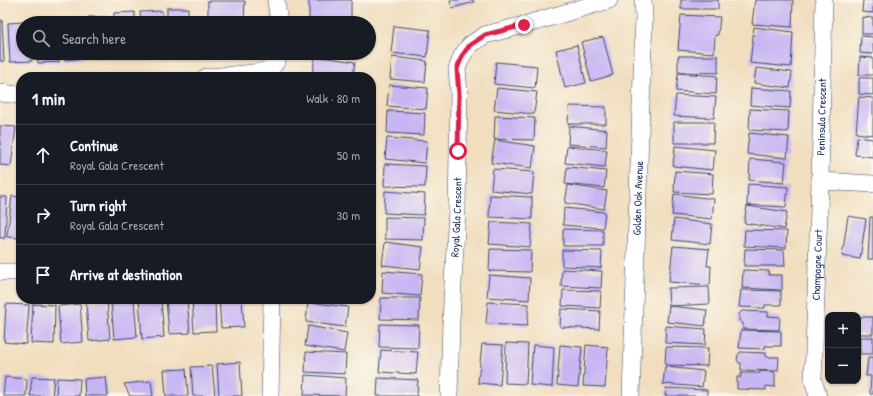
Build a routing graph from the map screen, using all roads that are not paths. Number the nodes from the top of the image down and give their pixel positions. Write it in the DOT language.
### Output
graph roads {
  1 [pos="276,0"];
  2 [pos="609,0"];
  3 [pos="643,0"];
  4 [pos="824,0"];
  5 [pos="277,16"];
  6 [pos="277,60"];
  7 [pos="259,72"];
  8 [pos="0,93"];
  9 [pos="16,95"];
  10 [pos="820,181"];
  11 [pos="873,184"];
  12 [pos="0,272"];
  13 [pos="16,272"];
  14 [pos="272,304"];
  15 [pos="270,396"];
  16 [pos="449,396"];
  17 [pos="630,396"];
  18 [pos="818,396"];
  1 -- 5 [label="street"];
  2 -- 16 [label="street, Royal Gala Crescent"];
  3 -- 17 [label="street, Golden Oak Avenue"];
  4 -- 10 [label="street, Peninsula Crescent"];
  6 -- 7 [label="street"];
  8 -- 9 [label="street"];
  10 -- 11 [label="street"];
  10 -- 18 [label="street, Champagne Court"];
  12 -- 13 [label="street"];
  14 -- 15 [label="street"];
}
